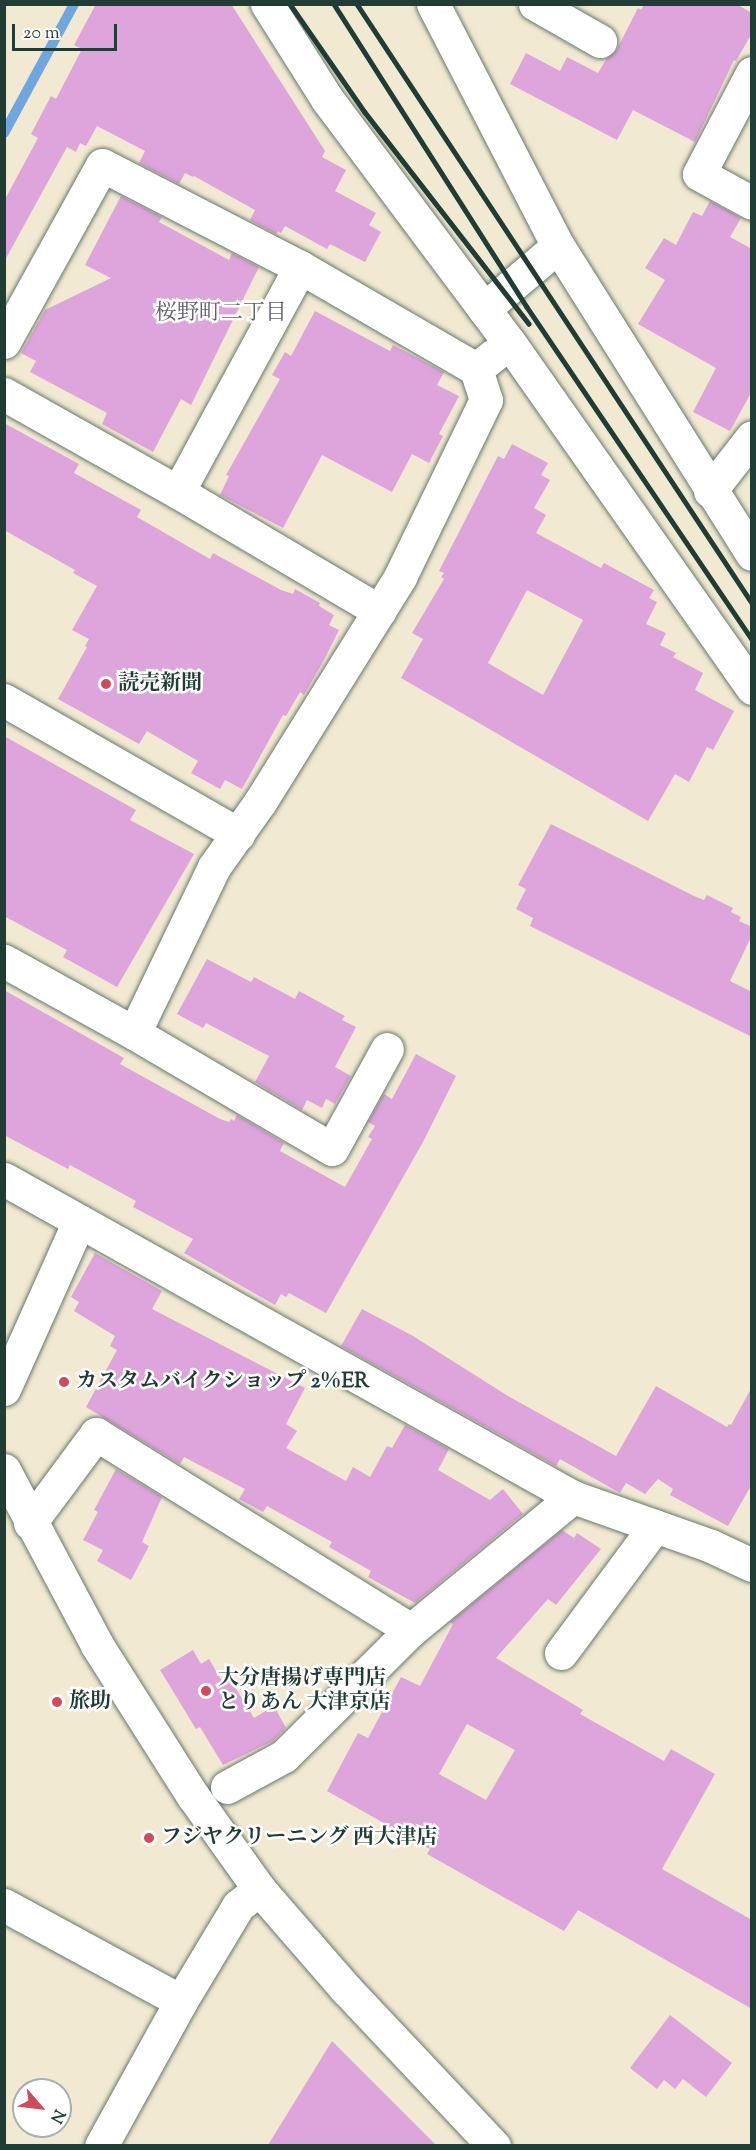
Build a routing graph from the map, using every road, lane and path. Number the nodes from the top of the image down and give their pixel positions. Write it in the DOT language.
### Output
graph roads {
  1 [pos="267,4"];
  2 [pos="433,4"];
  3 [pos="535,4"];
  4 [pos="600,41"];
  5 [pos="752,73"];
  6 [pos="752,203"];
  7 [pos="558,246"];
  8 [pos="300,267"];
  9 [pos="484,309"];
  10 [pos="4,342"];
  11 [pos="509,342"];
  12 [pos="476,369"];
  13 [pos="4,394"];
  14 [pos="752,437"];
  15 [pos="178,492"];
  16 [pos="710,492"];
  17 [pos="752,554"];
  18 [pos="379,611"];
  19 [pos="752,688"];
  20 [pos="4,700"];
  21 [pos="238,834"];
  22 [pos="4,960"];
  23 [pos="134,1033"];
  24 [pos="387,1049"];
  25 [pos="4,1179"];
  26 [pos="79,1221"];
  27 [pos="4,1389"];
  28 [pos="4,1470"];
  29 [pos="573,1497"];
  30 [pos="30,1523"];
  31 [pos="655,1526"];
  32 [pos="752,1565"];
  33 [pos="411,1630"];
  34 [pos="561,1653"];
  35 [pos="227,1787"];
  36 [pos="259,1888"];
  37 [pos="4,1905"];
  38 [pos="181,2001"];
  39 [pos="101,2145"];
  40 [pos="494,2145"];
  1 -- 9 [label="street"];
  2 -- 7 [label="street"];
  3 -- 4 [label="street"];
  5 -- 6 [label="street"];
  7 -- 9 [label="street"];
  7 -- 16 [label="street"];
  8 -- 10 [label="street"];
  8 -- 12 [label="street"];
  8 -- 15 [label="street"];
  9 -- 11 [label="street"];
  11 -- 12 [label="street"];
  11 -- 19 [label="street"];
  12 -- 18 [label="street"];
  13 -- 15 [label="street"];
  14 -- 16 [label="street"];
  15 -- 18 [label="street"];
  16 -- 17 [label="street"];
  18 -- 21 [label="street"];
  20 -- 21 [label="street"];
  21 -- 23 [label="street"];
  22 -- 23 [label="street"];
  23 -- 24 [label="street"];
  25 -- 26 [label="street"];
  26 -- 27 [label="street"];
  26 -- 29 [label="street"];
  28 -- 30 [label="street"];
  29 -- 31 [label="street"];
  29 -- 33 [label="street"];
  30 -- 33 [label="street"];
  30 -- 36 [label="street"];
  31 -- 32 [label="street"];
  31 -- 34 [label="street"];
  33 -- 35 [label="street"];
  36 -- 38 [label="street"];
  36 -- 40 [label="street"];
  37 -- 38 [label="street"];
  38 -- 39 [label="street"];
}
